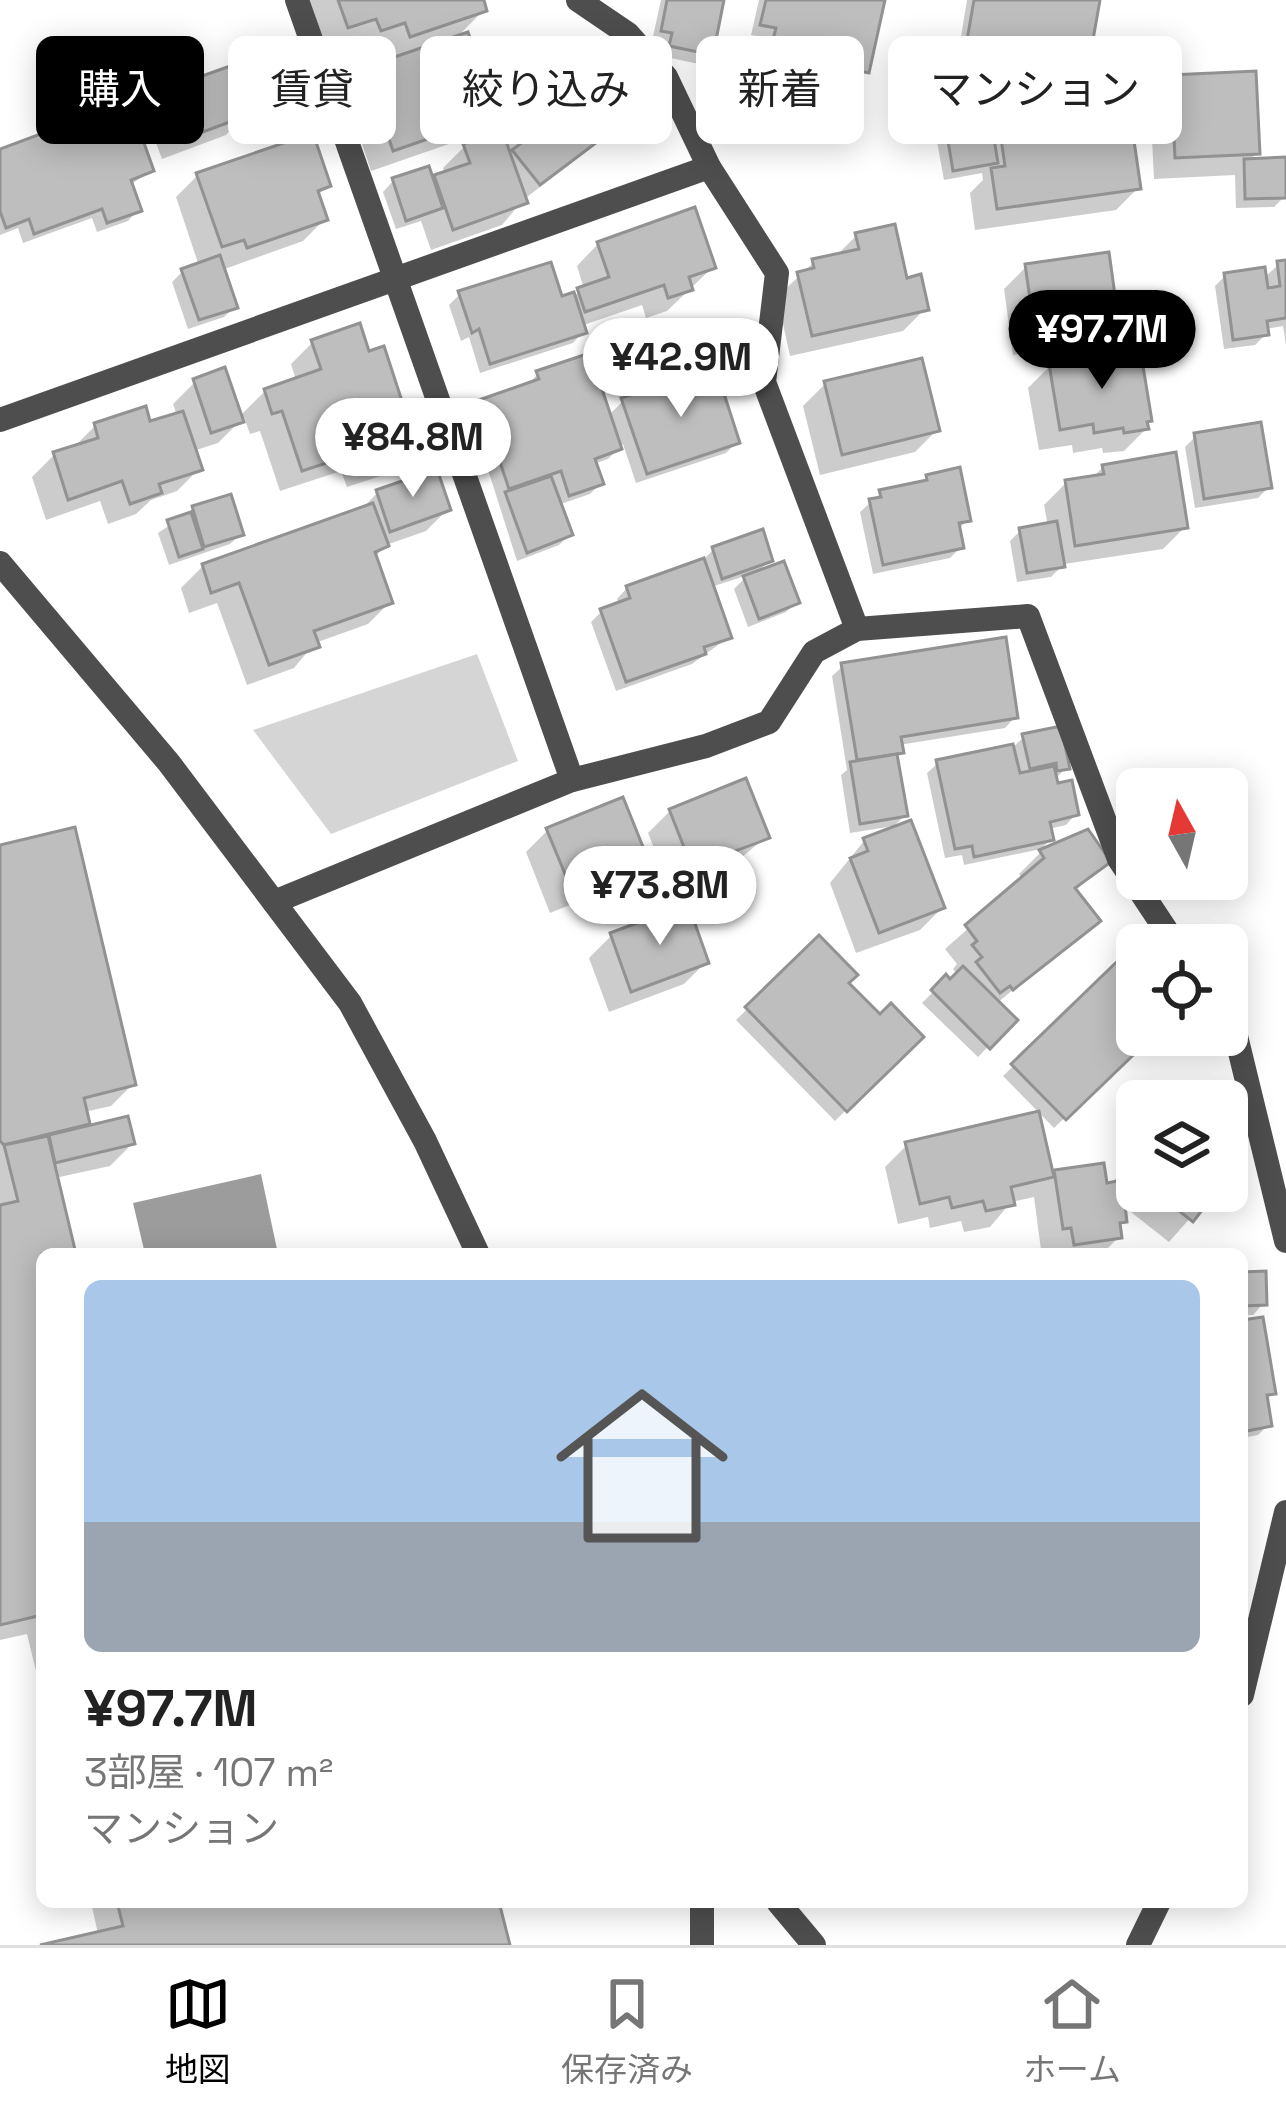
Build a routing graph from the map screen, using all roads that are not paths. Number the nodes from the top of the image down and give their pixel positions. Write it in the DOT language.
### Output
graph roads {
  1 [pos="297,0"];
  2 [pos="578,0"];
  3 [pos="709,167"];
  4 [pos="392,279"];
  5 [pos="0,420"];
  6 [pos="0,563"];
  7 [pos="857,629"];
  8 [pos="572,780"];
  9 [pos="274,902"];
  10 [pos="1162,924"];
  11 [pos="1242,1056"];
  12 [pos="1286,1241"];
  13 [pos="475,1248"];
  14 [pos="1286,1512"];
  15 [pos="1248,1670"];
  16 [pos="702,1908"];
  17 [pos="783,1908"];
  18 [pos="1157,1908"];
  19 [pos="702,1945"];
  20 [pos="814,1945"];
  21 [pos="1138,1945"];
  1 -- 4 [label="street"];
  2 -- 3 [label="street"];
  3 -- 4 [label="street"];
  3 -- 7 [label="street"];
  4 -- 5 [label="street"];
  4 -- 8 [label="street"];
  6 -- 9 [label="street"];
  7 -- 8 [label="street"];
  7 -- 10 [label="street"];
  8 -- 9 [label="street"];
  9 -- 13 [label="street"];
  11 -- 12 [label="street"];
  14 -- 15 [label="street"];
  16 -- 19 [label="street"];
  17 -- 20 [label="street"];
  18 -- 21 [label="street"];
}
